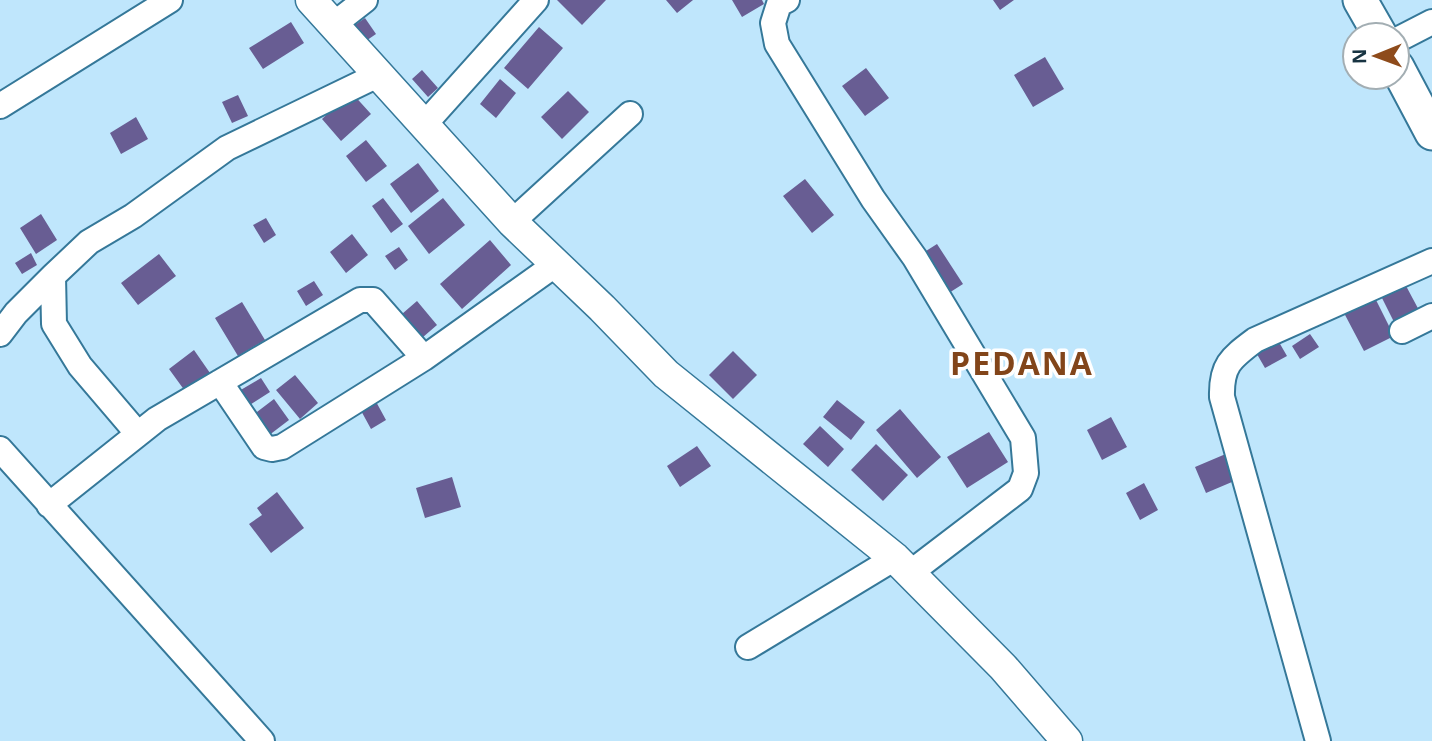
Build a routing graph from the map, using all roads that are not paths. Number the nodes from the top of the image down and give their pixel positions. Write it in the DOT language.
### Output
graph roads {
  1 [pos="170,0"];
  2 [pos="311,0"];
  3 [pos="365,0"];
  4 [pos="536,0"];
  5 [pos="787,0"];
  6 [pos="1360,0"];
  7 [pos="1372,21"];
  8 [pos="1432,22"];
  9 [pos="333,25"];
  10 [pos="1411,33"];
  11 [pos="378,75"];
  12 [pos="1410,91"];
  13 [pos="0,106"];
  14 [pos="630,114"];
  15 [pos="423,126"];
  16 [pos="1432,133"];
  17 [pos="512,222"];
  18 [pos="1432,261"];
  19 [pos="556,264"];
  20 [pos="53,276"];
  21 [pos="1432,316"];
  22 [pos="1402,331"];
  23 [pos="0,334"];
  24 [pos="424,358"];
  25 [pos="220,382"];
  26 [pos="138,434"];
  27 [pos="0,449"];
  28 [pos="49,505"];
  29 [pos="902,565"];
  30 [pos="748,647"];
  31 [pos="262,741"];
  32 [pos="1067,741"];
  33 [pos="1318,741"];
  1 -- 13 [label="street"];
  2 -- 9 [label="street"];
  3 -- 9 [label="street"];
  4 -- 15 [label="street"];
  5 -- 29 [label="street"];
  6 -- 7 [label="main road"];
  8 -- 10 [label="street"];
  9 -- 11 [label="street"];
  11 -- 15 [label="street"];
  11 -- 20 [label="street"];
  12 -- 16 [label="main road"];
  14 -- 17 [label="street"];
  15 -- 17 [label="street"];
  17 -- 19 [label="street"];
  18 -- 33 [label="street"];
  19 -- 24 [label="street"];
  19 -- 29 [label="street"];
  20 -- 23 [label="street"];
  20 -- 26 [label="street"];
  21 -- 22 [label="street"];
  24 -- 25 [label="street"];
  24 -- 25 [label="street"];
  25 -- 26 [label="street"];
  26 -- 28 [label="street"];
  27 -- 28 [label="street"];
  28 -- 31 [label="street"];
  29 -- 30 [label="street"];
  29 -- 32 [label="street"];
}
